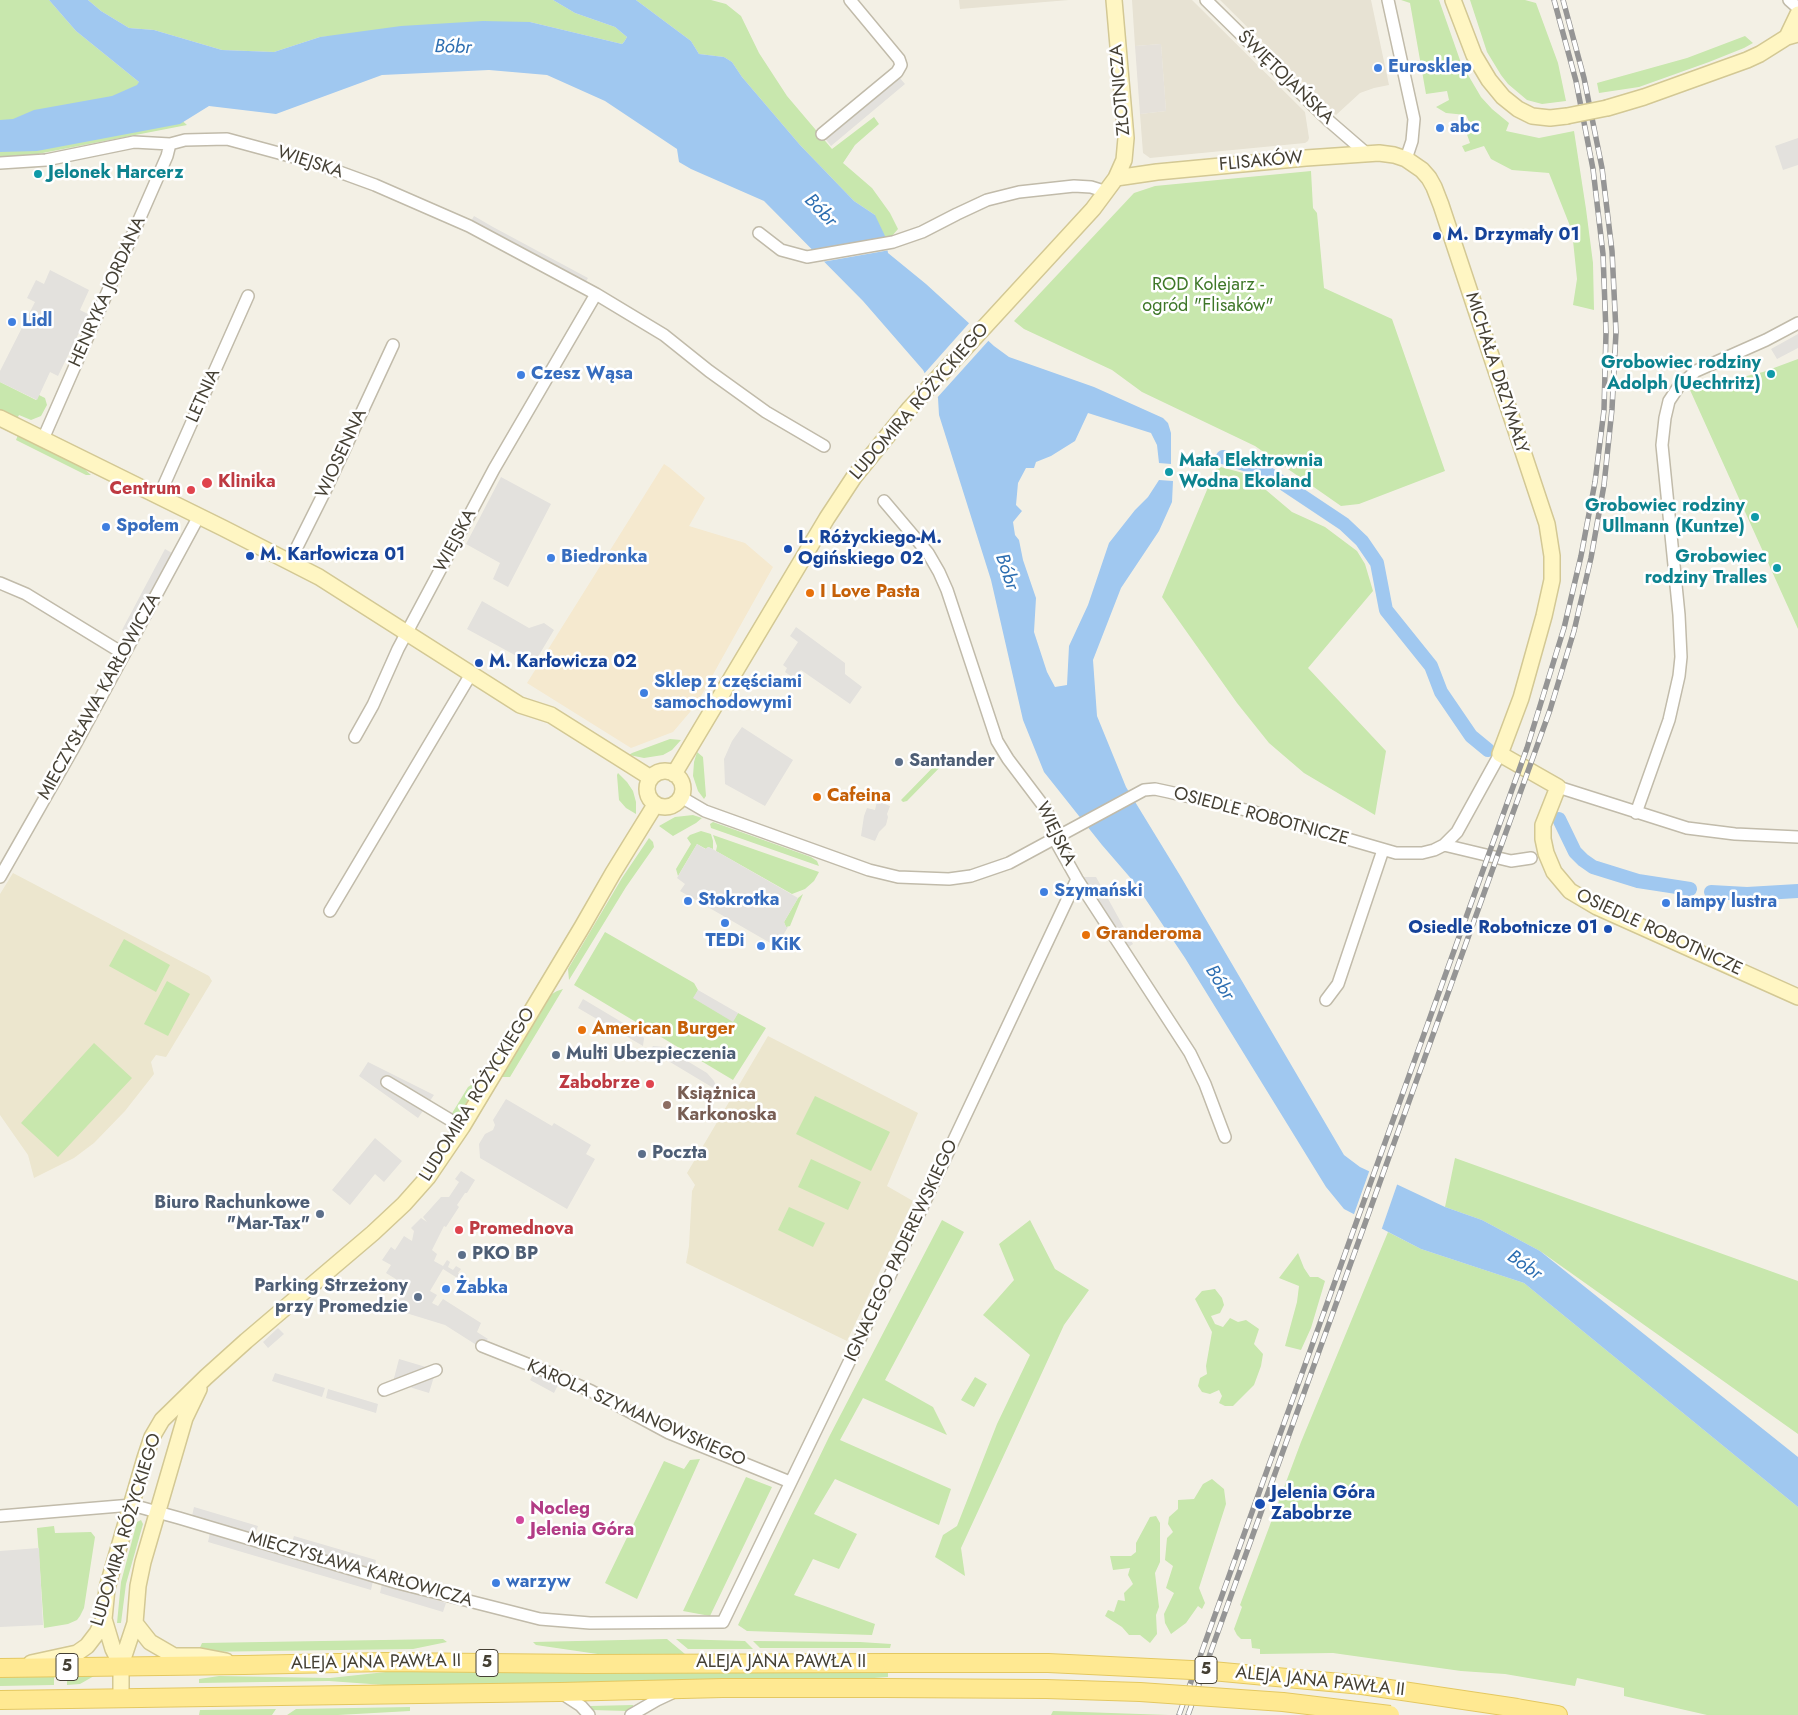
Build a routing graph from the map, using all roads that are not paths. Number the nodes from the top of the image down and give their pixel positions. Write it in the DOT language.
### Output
graph roads {
  1 [pos="850,0"];
  2 [pos="1114,0"];
  3 [pos="1206,0"];
  4 [pos="1388,0"];
  5 [pos="1453,0"];
  6 [pos="1789,0"];
  7 [pos="1798,8"];
  8 [pos="1798,14"];
  9 [pos="1792,36"];
  10 [pos="822,134"];
  11 [pos="170,144"];
  12 [pos="1366,153"];
  13 [pos="1406,159"];
  14 [pos="0,163"];
  15 [pos="1116,178"];
  16 [pos="1106,192"];
  17 [pos="759,233"];
  18 [pos="596,294"];
  19 [pos="248,296"];
  20 [pos="1798,324"];
  21 [pos="393,345"];
  22 [pos="0,418"];
  23 [pos="43,439"];
  24 [pos="824,446"];
  25 [pos="159,496"];
  26 [pos="884,501"];
  27 [pos="199,516"];
  28 [pos="290,561"];
  29 [pos="0,582"];
  30 [pos="406,633"];
  31 [pos="124,654"];
  32 [pos="471,674"];
  33 [pos="356,737"];
  34 [pos="1500,754"];
  35 [pos="674,774"];
  36 [pos="651,778"];
  37 [pos="1558,787"];
  38 [pos="681,797"];
  39 [pos="656,805"];
  40 [pos="1636,813"];
  41 [pos="1798,838"];
  42 [pos="1055,840"];
  43 [pos="1444,845"];
  44 [pos="1383,850"];
  45 [pos="1531,858"];
  46 [pos="0,878"];
  47 [pos="1077,879"];
  48 [pos="330,911"];
  49 [pos="1798,997"];
  50 [pos="1326,1000"];
  51 [pos="386,1082"];
  52 [pos="462,1127"];
  53 [pos="1225,1137"];
  54 [pos="482,1346"];
  55 [pos="436,1370"];
  56 [pos="202,1381"];
  57 [pos="384,1390"];
  58 [pos="790,1482"];
  59 [pos="132,1505"];
  60 [pos="157,1512"];
  61 [pos="0,1516"];
  62 [pos="104,1619"];
  63 [pos="723,1622"];
  64 [pos="135,1623"];
  65 [pos="244,1665"];
  66 [pos="121,1666"];
  67 [pos="6,1668"];
  68 [pos="680,1690"];
  69 [pos="560,1692"];
  70 [pos="122,1698"];
  71 [pos="0,1700"];
  72 [pos="589,1715"];
  73 [pos="631,1715"];
  74 [pos="1390,1715"];
  75 [pos="1558,1715"];
  1 -- 10 [label="street"];
  2 -- 15 [label="street, ZŁOTNICZA"];
  3 -- 12 [label="street, ŚWIĘTOJAŃSKA"];
  4 -- 13 [label="street"];
  5 -- 9 [label="street, bridge"];
  6 -- 7 [label="street"];
  8 -- 9 [label="street"];
  11 -- 14 [label="street, WIEJSKA"];
  11 -- 18 [label="street, WIEJSKA"];
  11 -- 23 [label="street, HENRYKA JORDANA"];
  12 -- 13 [label="street, FLISAKÓW"];
  12 -- 15 [label="street, FLISAKÓW"];
  13 -- 34 [label="street, MICHAŁA DRZYMAŁY"];
  15 -- 16 [label="street, LUDOMIRA RÓŻYCKIEGO"];
  16 -- 17 [label="street"];
  16 -- 35 [label="street, LUDOMIRA RÓŻYCKIEGO"];
  18 -- 24 [label="street, WIEJSKA"];
  18 -- 30 [label="street, WIEJSKA"];
  19 -- 25 [label="street, LETNIA"];
  20 -- 40 [label="street"];
  21 -- 28 [label="street, WIOSENNA"];
  22 -- 23 [label="street"];
  23 -- 25 [label="street"];
  25 -- 27 [label="street"];
  26 -- 42 [label="street, WIEJSKA"];
  27 -- 28 [label="street"];
  27 -- 31 [label="street, MIECZYSŁAWA KARŁOWICZA"];
  28 -- 30 [label="street"];
  29 -- 31 [label="street"];
  30 -- 32 [label="street"];
  30 -- 33 [label="street, WIEJSKA"];
  31 -- 46 [label="street, MIECZYSŁAWA KARŁOWICZA"];
  32 -- 36 [label="street"];
  32 -- 48 [label="street"];
  34 -- 37 [label="street"];
  34 -- 43 [label="street"];
  35 -- 36 [label="street"];
  35 -- 38 [label="street"];
  36 -- 39 [label="street"];
  37 -- 40 [label="street"];
  37 -- 49 [label="street, OSIEDLE ROBOTNICZE"];
  38 -- 39 [label="street"];
  38 -- 42 [label="street"];
  39 -- 52 [label="street, LUDOMIRA RÓŻYCKIEGO"];
  40 -- 41 [label="street"];
  42 -- 44 [label="street, OSIEDLE ROBOTNICZE"];
  42 -- 47 [label="street, WIEJSKA"];
  43 -- 44 [label="street, OSIEDLE ROBOTNICZE"];
  43 -- 45 [label="street"];
  44 -- 50 [label="street"];
  47 -- 53 [label="street, WIEJSKA"];
  47 -- 58 [label="street, IGNACEGO PADEREWSKIEGO"];
  51 -- 52 [label="street"];
  52 -- 56 [label="street, LUDOMIRA RÓŻYCKIEGO"];
  54 -- 58 [label="street, KAROLA SZYMANOWSKIEGO"];
  55 -- 57 [label="street"];
  56 -- 59 [label="street, LUDOMIRA RÓŻYCKIEGO"];
  56 -- 60 [label="street, LUDOMIRA RÓŻYCKIEGO"];
  58 -- 63 [label="street, IGNACEGO PADEREWSKIEGO"];
  59 -- 60 [label="street, MIECZYSŁAWA KARŁOWICZA"];
  59 -- 61 [label="street, MIECZYSŁAWA KARŁOWICZA"];
  59 -- 62 [label="street, LUDOMIRA RÓŻYCKIEGO"];
  60 -- 63 [label="street, MIECZYSŁAWA KARŁOWICZA"];
  60 -- 64 [label="street, LUDOMIRA RÓŻYCKIEGO"];
  62 -- 66 [label="street"];
  62 -- 67 [label="street, LUDOMIRA RÓŻYCKIEGO"];
  64 -- 65 [label="street"];
  64 -- 66 [label="street, LUDOMIRA RÓŻYCKIEGO"];
  65 -- 66 [label="main road, ALEJA JANA PAWŁA II / 5"];
  65 -- 75 [label="main road, ALEJA JANA PAWŁA II / 5, bridge"];
  66 -- 67 [label="main road, ALEJA JANA PAWŁA II / 5"];
  66 -- 70 [label="street"];
  68 -- 69 [label="main road, ALEJA JANA PAWŁA II / 5"];
  68 -- 73 [label="street"];
  68 -- 74 [label="main road, ALEJA JANA PAWŁA II / 5, bridge"];
  69 -- 70 [label="main road, ALEJA JANA PAWŁA II / 5"];
  69 -- 72 [label="street"];
  70 -- 71 [label="main road, ALEJA JANA PAWŁA II / 5"];
}
